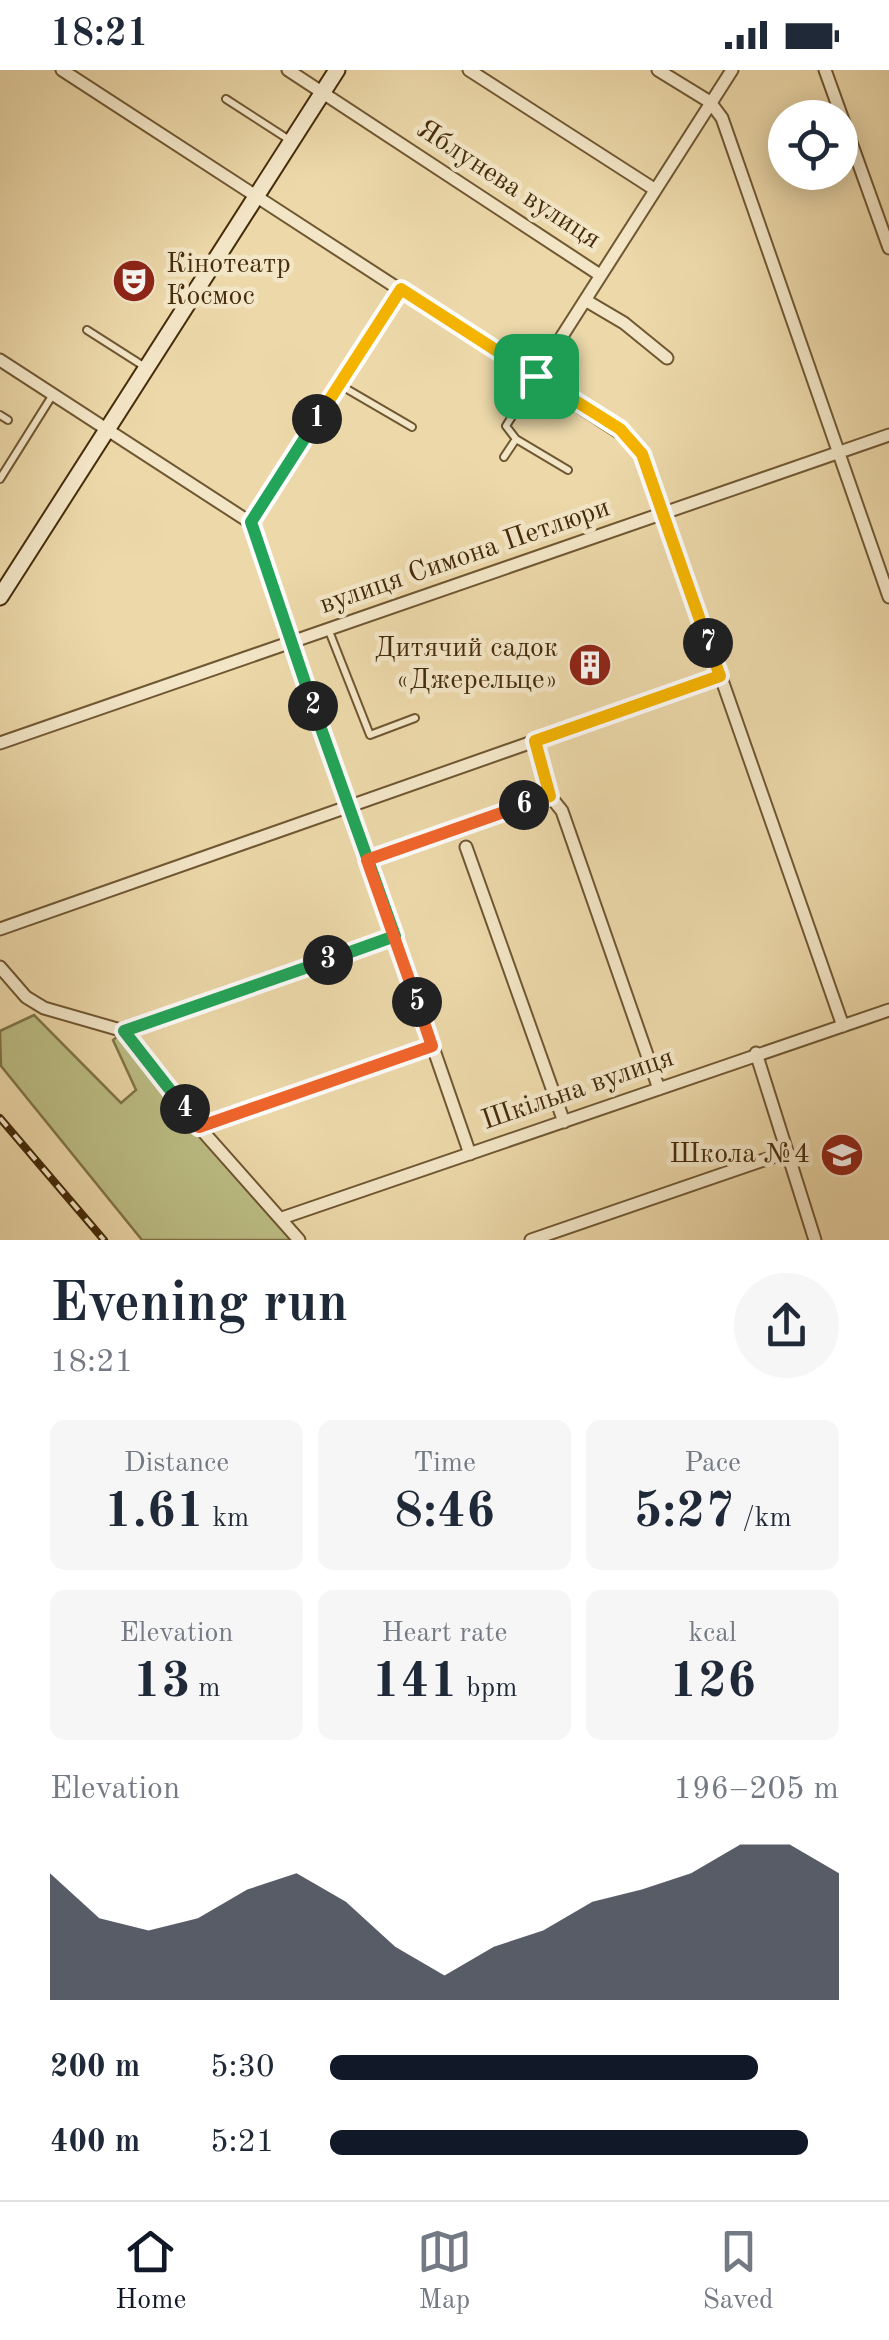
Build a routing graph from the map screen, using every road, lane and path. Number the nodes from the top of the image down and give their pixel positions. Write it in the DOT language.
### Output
graph roads {
  1 [pos="62,70"];
  2 [pos="288,70"];
  3 [pos="336,70"];
  4 [pos="469,70"];
  5 [pos="658,70"];
  6 [pos="732,70"];
  7 [pos="826,70"];
  8 [pos="322,92"];
  9 [pos="226,99"];
  10 [pos="710,102"];
  11 [pos="291,141"];
  12 [pos="654,188"];
  13 [pos="257,196"];
  14 [pos="889,248"];
  15 [pos="600,275"];
  16 [pos="401,289"];
  17 [pos="585,300"];
  18 [pos="87,330"];
  19 [pos="666,358"];
  20 [pos="0,360"];
  21 [pos="146,368"];
  22 [pos="536,376"];
  23 [pos="340,384"];
  24 [pos="54,394"];
  25 [pos="0,415"];
  26 [pos="8,420"];
  27 [pos="412,427"];
  28 [pos="107,429"];
  29 [pos="889,435"];
  30 [pos="516,439"];
  31 [pos="838,453"];
  32 [pos="504,457"];
  33 [pos="568,470"];
  34 [pos="0,480"];
  35 [pos="664,513"];
  36 [pos="251,522"];
  37 [pos="5,579"];
  38 [pos="0,596"];
  39 [pos="889,597"];
  40 [pos="330,632"];
  41 [pos="292,645"];
  42 [pos="720,676"];
  43 [pos="414,718"];
  44 [pos="535,741"];
  45 [pos="0,743"];
  46 [pos="550,796"];
  47 [pos="348,807"];
  48 [pos="466,847"];
  49 [pos="367,860"];
  50 [pos="0,929"];
  51 [pos="395,936"];
  52 [pos="0,967"];
  53 [pos="889,1010"];
  54 [pos="843,1026"];
  55 [pos="124,1031"];
  56 [pos="432,1046"];
  57 [pos="756,1053"];
  58 [pos="660,1089"];
  59 [pos="564,1122"];
  60 [pos="199,1127"];
  61 [pos="786,1152"];
  62 [pos="470,1154"];
  63 [pos="282,1218"];
  64 [pos="299,1240"];
  65 [pos="532,1240"];
  66 [pos="815,1240"];
  1 -- 13 [label="street"];
  2 -- 8 [label="street, Яблунева вулиця"];
  3 -- 8 [label="main road"];
  4 -- 12 [label="street"];
  5 -- 10 [label="street"];
  6 -- 10 [label="street"];
  7 -- 14 [label="street"];
  8 -- 11 [label="main road"];
  8 -- 15 [label="street, Яблунева вулиця"];
  9 -- 11 [label="lane"];
  10 -- 12 [label="street"];
  10 -- 31 [label="street"];
  11 -- 13 [label="main road"];
  12 -- 15 [label="street"];
  13 -- 16 [label="street"];
  13 -- 21 [label="main road"];
  15 -- 17 [label="street"];
  16 -- 22 [label="street"];
  16 -- 23 [label="street"];
  17 -- 19 [label="street"];
  17 -- 22 [label="street"];
  18 -- 21 [label="lane"];
  20 -- 24 [label="street"];
  21 -- 28 [label="main road"];
  22 -- 30 [label="lane"];
  22 -- 35 [label="street"];
  23 -- 27 [label="lane"];
  23 -- 36 [label="street"];
  24 -- 28 [label="street"];
  24 -- 34 [label="lane"];
  25 -- 26 [label="lane"];
  28 -- 36 [label="street"];
  28 -- 37 [label="main road"];
  29 -- 31 [label="street, вулиця Симона Петлюри"];
  30 -- 32 [label="lane"];
  30 -- 33 [label="lane"];
  31 -- 35 [label="street, вулиця Симона Петлюри"];
  31 -- 39 [label="street"];
  35 -- 40 [label="street, вулиця Симона Петлюри"];
  35 -- 42 [label="street"];
  36 -- 41 [label="street"];
  37 -- 38 [label="main road"];
  40 -- 41 [label="street, вулиця Симона Петлюри"];
  40 -- 43 [label="lane"];
  41 -- 45 [label="street, вулиця Симона Петлюри"];
  41 -- 47 [label="street"];
  42 -- 44 [label="street"];
  42 -- 54 [label="street"];
  44 -- 46 [label="street"];
  44 -- 47 [label="street"];
  46 -- 49 [label="lane"];
  46 -- 58 [label="street"];
  47 -- 49 [label="street"];
  47 -- 50 [label="street"];
  48 -- 59 [label="street"];
  49 -- 51 [label="street"];
  51 -- 55 [label="street"];
  51 -- 56 [label="street"];
  52 -- 55 [label="street"];
  53 -- 54 [label="street, Шкільна вулиця"];
  54 -- 57 [label="street, Шкільна вулиця"];
  55 -- 60 [label="street"];
  56 -- 60 [label="street"];
  56 -- 62 [label="street"];
  57 -- 58 [label="street, Шкільна вулиця"];
  57 -- 61 [label="street"];
  58 -- 59 [label="street, Шкільна вулиця"];
  59 -- 62 [label="street, Шкільна вулиця"];
  60 -- 63 [label="street"];
  61 -- 65 [label="street"];
  61 -- 66 [label="street"];
  62 -- 63 [label="street, Шкільна вулиця"];
  63 -- 64 [label="street"];
}
